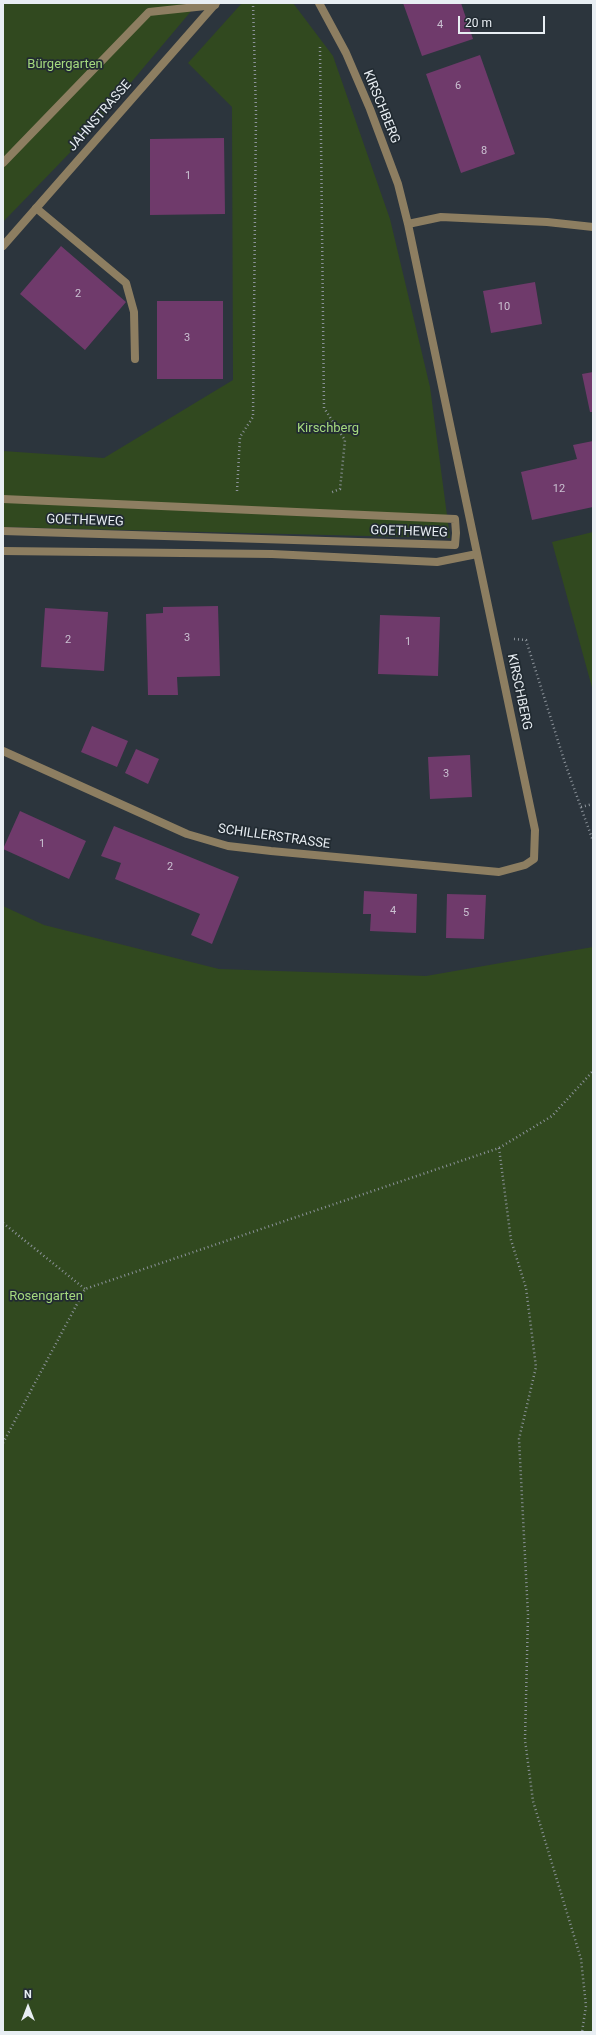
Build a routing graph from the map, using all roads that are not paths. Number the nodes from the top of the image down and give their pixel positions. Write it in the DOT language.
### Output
graph roads {
  1 [pos="319,3"];
  2 [pos="216,4"];
  3 [pos="3,163"];
  4 [pos="36,208"];
  5 [pos="408,224"];
  6 [pos="593,227"];
  7 [pos="3,246"];
  8 [pos="135,359"];
  9 [pos="3,499"];
  10 [pos="3,531"];
  11 [pos="3,551"];
  12 [pos="477,554"];
  13 [pos="3,751"];
  14 [pos="534,859"];
  1 -- 5 [label="street, KIRSCHBERG"];
  2 -- 3 [label="street"];
  2 -- 4 [label="street, JAHNSTRASSE"];
  4 -- 7 [label="street, JAHNSTRASSE"];
  4 -- 8 [label="street"];
  5 -- 6 [label="street"];
  5 -- 12 [label="street, KIRSCHBERG"];
  9 -- 10 [label="street, GOETHEWEG"];
  11 -- 12 [label="street, GOETHEWEG"];
  12 -- 14 [label="street, KIRSCHBERG"];
  13 -- 14 [label="street, SCHILLERSTRASSE"];
}
